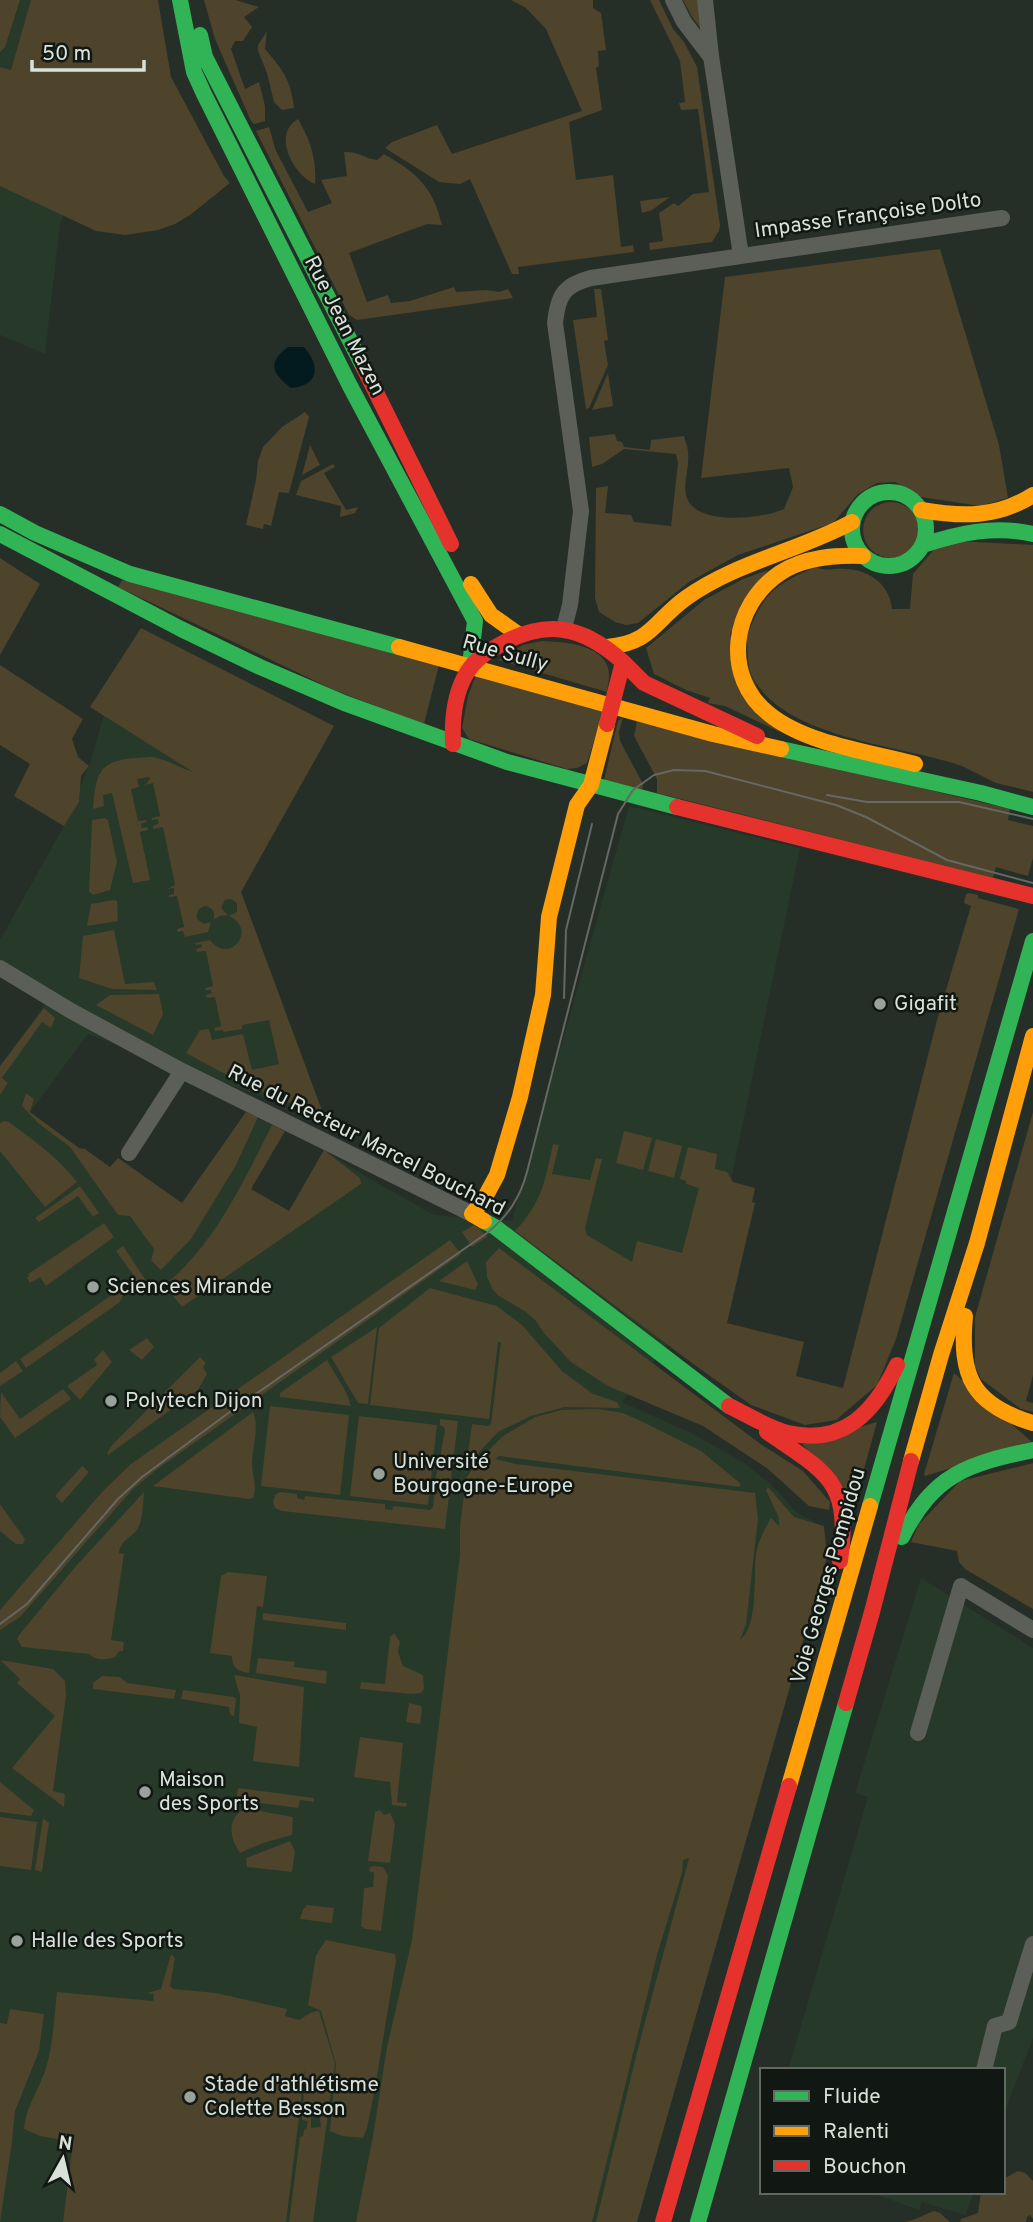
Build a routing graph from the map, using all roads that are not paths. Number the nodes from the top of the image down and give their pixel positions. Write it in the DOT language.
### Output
graph roads {
  1 [pos="180,0"];
  2 [pos="193,0"];
  3 [pos="673,0"];
  4 [pos="705,0"];
  5 [pos="710,56"];
  6 [pos="1002,218"];
  7 [pos="741,256"];
  8 [pos="350,386"];
  9 [pos="391,423"];
  10 [pos="1033,495"];
  11 [pos="921,510"];
  12 [pos="0,514"];
  13 [pos="852,522"];
  14 [pos="0,534"];
  15 [pos="1033,534"];
  16 [pos="923,545"];
  17 [pos="863,556"];
  18 [pos="564,628"];
  19 [pos="518,634"];
  20 [pos="607,647"];
  21 [pos="623,662"];
  22 [pos="470,666"];
  23 [pos="612,706"];
  24 [pos="453,744"];
  25 [pos="781,749"];
  26 [pos="591,785"];
  27 [pos="982,793"];
  28 [pos="1033,807"];
  29 [pos="1033,896"];
  30 [pos="1033,941"];
  31 [pos="0,968"];
  32 [pos="1033,1036"];
  33 [pos="182,1071"];
  34 [pos="129,1153"];
  35 [pos="472,1214"];
  36 [pos="977,1243"];
  37 [pos="929,1304"];
  38 [pos="729,1406"];
  39 [pos="1033,1423"];
  40 [pos="1033,1450"];
  41 [pos="872,1612"];
  42 [pos="837,1624"];
  43 [pos="1033,1630"];
  44 [pos="918,1733"];
  45 [pos="1033,1944"];
  46 [pos="984,2068"];
  47 [pos="663,2222"];
  48 [pos="698,2222"];
  1 -- 8 [label="main road, Rue Jean Mazen"];
  2 -- 9 [label="main road, Rue Jean Mazen"];
  3 -- 5 [label="street"];
  4 -- 5 [label="street"];
  5 -- 7 [label="street"];
  6 -- 7 [label="street, Impasse Françoise Dolto"];
  7 -- 18 [label="street, Impasse Françoise Dolto"];
  8 -- 9 [label="main road"];
  8 -- 22 [label="main road, Rue Jean Mazen"];
  9 -- 19 [label="main road, Rue Jean Mazen"];
  10 -- 11 [label="main road"];
  11 -- 13 [label="main road"];
  11 -- 16 [label="main road"];
  12 -- 22 [label="main road, Rue Sully"];
  13 -- 17 [label="main road"];
  13 -- 20 [label="main road"];
  14 -- 24 [label="main road"];
  15 -- 16 [label="main road"];
  16 -- 17 [label="main road"];
  17 -- 27 [label="main road"];
  18 -- 19 [label="main road"];
  18 -- 20 [label="main road"];
  19 -- 22 [label="main road"];
  20 -- 21 [label="main road"];
  21 -- 23 [label="main road"];
  21 -- 25 [label="main road"];
  22 -- 23 [label="main road, Rue Sully"];
  22 -- 24 [label="main road, Rue Jean Mazen"];
  23 -- 25 [label="main road, Rue Sully"];
  23 -- 26 [label="main road"];
  24 -- 26 [label="main road"];
  25 -- 27 [label="main road, Rue Sully"];
  26 -- 29 [label="main road"];
  26 -- 35 [label="main road"];
  27 -- 28 [label="main road, Rue Sully"];
  30 -- 37 [label="main road, Voie Georges Pompidou"];
  31 -- 33 [label="street, Rue du Recteur Marcel Bouchard"];
  32 -- 36 [label="main road"];
  33 -- 34 [label="street"];
  33 -- 35 [label="street, Rue du Recteur Marcel Bouchard"];
  35 -- 38 [label="main road, Rue du Recteur Marcel Bouchard"];
  36 -- 39 [label="main road"];
  36 -- 41 [label="main road"];
  37 -- 38 [label="main road"];
  37 -- 42 [label="main road, Voie Georges Pompidou"];
  38 -- 42 [label="main road"];
  40 -- 41 [label="main road"];
  41 -- 48 [label="main road"];
  42 -- 47 [label="main road, Voie Georges Pompidou"];
  43 -- 44 [label="street"];
  45 -- 46 [label="street"];
}
